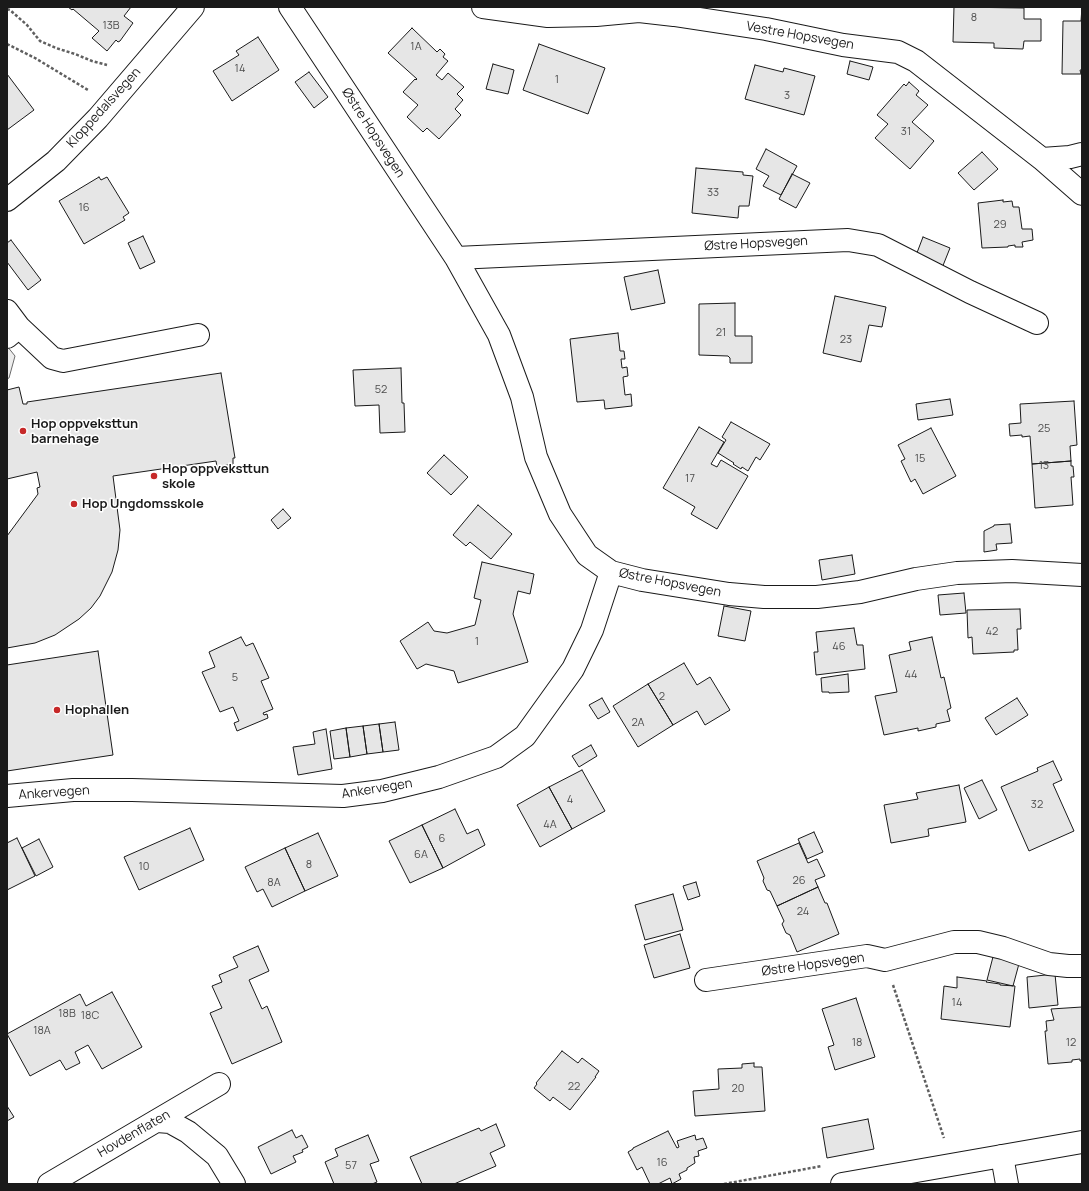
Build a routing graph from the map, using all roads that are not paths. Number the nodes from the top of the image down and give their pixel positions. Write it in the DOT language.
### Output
graph roads {
  1 [pos="193,7"];
  2 [pos="290,7"];
  3 [pos="483,7"];
  4 [pos="1082,154"];
  5 [pos="1042,158"];
  6 [pos="1082,194"];
  7 [pos="7,200"];
  8 [pos="456,258"];
  9 [pos="1037,323"];
  10 [pos="11,325"];
  11 [pos="198,335"];
  12 [pos="611,572"];
  13 [pos="1082,575"];
  14 [pos="7,796"];
  15 [pos="1082,966"];
  16 [pos="706,980"];
  17 [pos="219,1084"];
  18 [pos="157,1121"];
  19 [pos="1082,1142"];
  20 [pos="1002,1156"];
  21 [pos="49,1184"];
  22 [pos="234,1184"];
  23 [pos="842,1184"];
  24 [pos="1007,1184"];
  1 -- 7 [label="street, Kloppedalsvegen"];
  2 -- 8 [label="street, Østre Hopsvegen"];
  3 -- 5 [label="street, Vestre Hopsvegen"];
  4 -- 5 [label="street"];
  5 -- 6 [label="street, Vestre Hopsvegen"];
  8 -- 9 [label="street, Østre Hopsvegen"];
  8 -- 12 [label="street, Østre Hopsvegen"];
  10 -- 11 [label="street"];
  12 -- 13 [label="street, Østre Hopsvegen"];
  12 -- 14 [label="street, Ankervegen"];
  15 -- 16 [label="street, Østre Hopsvegen"];
  17 -- 18 [label="street, Hovdenflaten"];
  18 -- 21 [label="street, Hovdenflaten"];
  18 -- 22 [label="street"];
  19 -- 20 [label="street"];
  20 -- 23 [label="street"];
  20 -- 24 [label="street"];
}
